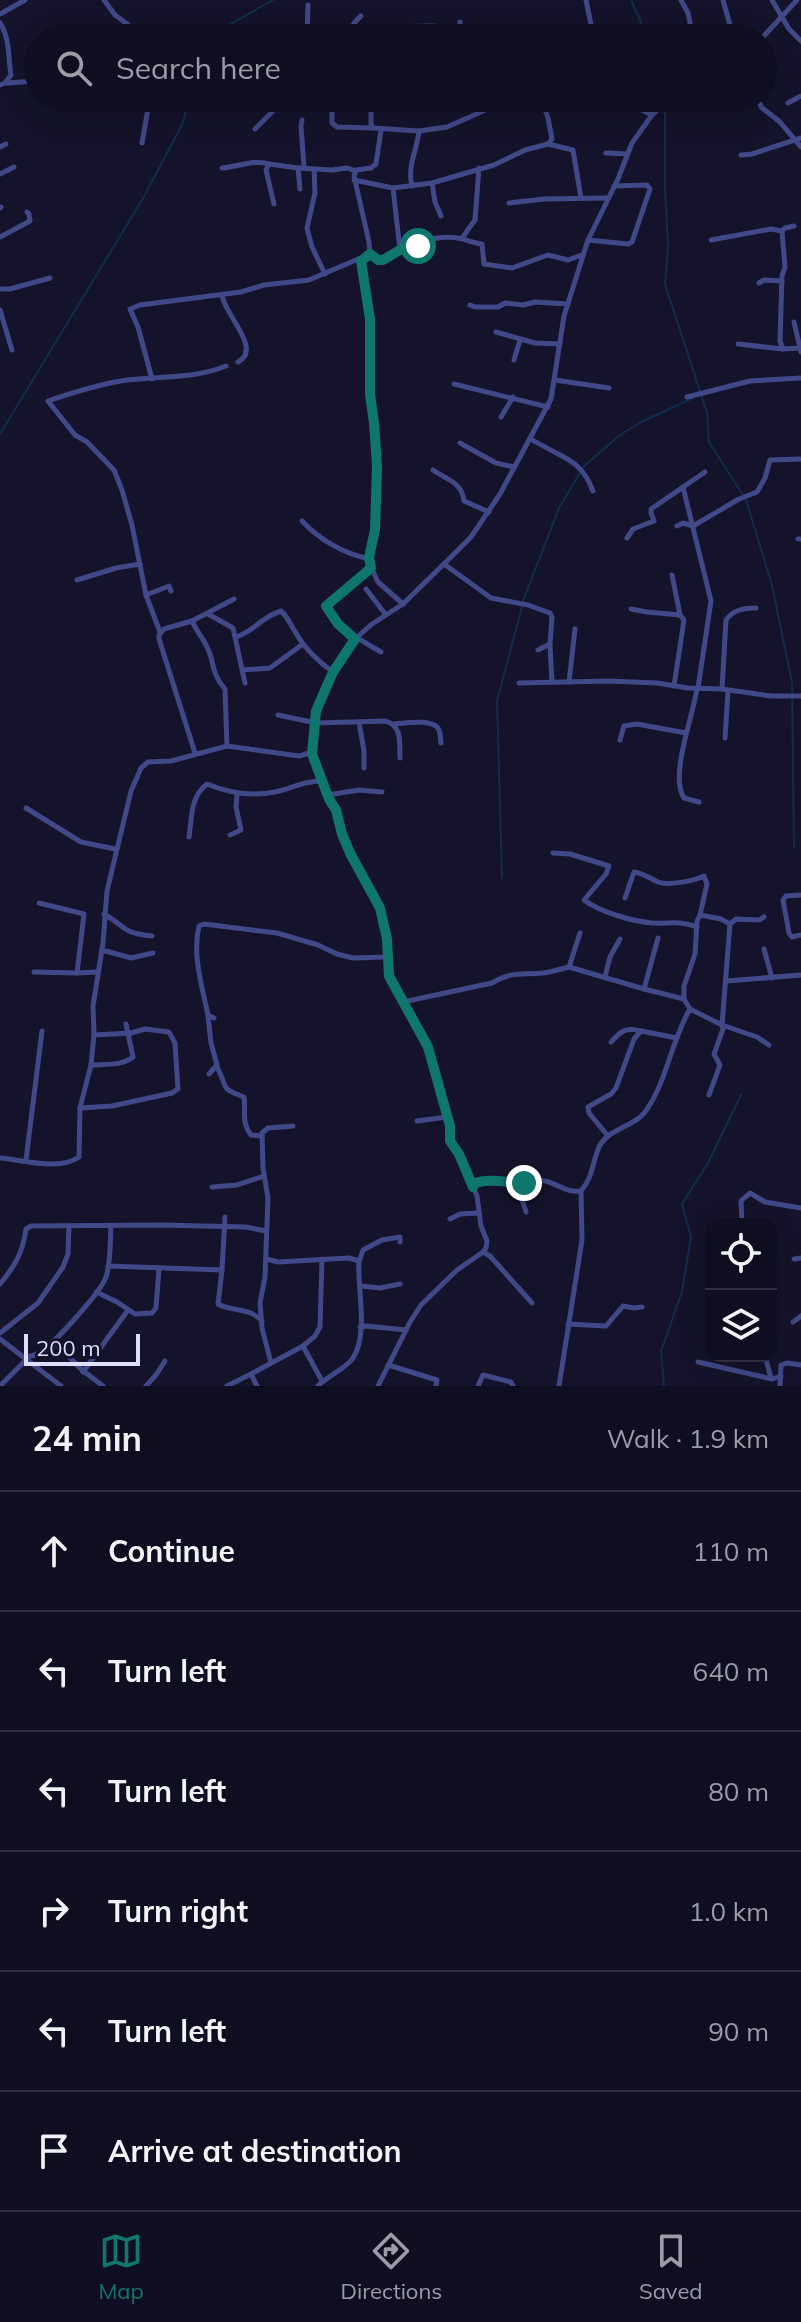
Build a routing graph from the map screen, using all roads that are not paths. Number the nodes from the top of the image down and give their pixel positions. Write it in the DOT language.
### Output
graph roads {
  1 [pos="25,0"];
  2 [pos="104,0"];
  3 [pos="586,0"];
  4 [pos="681,0"];
  5 [pos="723,0"];
  6 [pos="772,0"];
  7 [pos="797,0"];
  8 [pos="308,5"];
  9 [pos="0,14"];
  10 [pos="361,16"];
  11 [pos="782,16"];
  12 [pos="0,23"];
  13 [pos="127,24"];
  14 [pos="307,24"];
  15 [pos="352,24"];
  16 [pos="591,24"];
  17 [pos="690,24"];
  18 [pos="730,24"];
  19 [pos="775,24"];
  20 [pos="801,41"];
  21 [pos="24,82"];
  22 [pos="3,84"];
  23 [pos="801,96"];
  24 [pos="788,103"];
  25 [pos="147,112"];
  26 [pos="272,112"];
  27 [pos="332,112"];
  28 [pos="371,112"];
  29 [pos="477,112"];
  30 [pos="546,112"];
  31 [pos="646,112"];
  32 [pos="655,112"];
  33 [pos="770,112"];
  34 [pos="652,115"];
  35 [pos="302,120"];
  36 [pos="373,128"];
  37 [pos="255,129"];
  38 [pos="381,130"];
  39 [pos="419,131"];
  40 [pos="799,138"];
  41 [pos="142,143"];
  42 [pos="548,144"];
  43 [pos="801,147"];
  44 [pos="606,153"];
  45 [pos="627,154"];
  46 [pos="741,155"];
  47 [pos="269,164"];
  48 [pos="14,167"];
  49 [pos="222,168"];
  50 [pos="301,168"];
  51 [pos="479,168"];
  52 [pos="314,169"];
  53 [pos="356,171"];
  54 [pos="0,174"];
  55 [pos="354,180"];
  56 [pos="432,183"];
  57 [pos="412,186"];
  58 [pos="614,186"];
  59 [pos="393,188"];
  60 [pos="300,189"];
  61 [pos="581,198"];
  62 [pos="608,198"];
  63 [pos="509,203"];
  64 [pos="274,204"];
  65 [pos="27,212"];
  66 [pos="441,216"];
  67 [pos="794,226"];
  68 [pos="782,231"];
  69 [pos="0,237"];
  70 [pos="461,239"];
  71 [pos="588,240"];
  72 [pos="711,240"];
  73 [pos="400,250"];
  74 [pos="370,254"];
  75 [pos="583,255"];
  76 [pos="362,258"];
  77 [pos="325,274"];
  78 [pos="50,278"];
  79 [pos="782,281"];
  80 [pos="759,283"];
  81 [pos="0,289"];
  82 [pos="222,295"];
  83 [pos="568,304"];
  84 [pos="470,305"];
  85 [pos="0,310"];
  86 [pos="794,322"];
  87 [pos="496,332"];
  88 [pos="520,340"];
  89 [pos="560,344"];
  90 [pos="738,344"];
  91 [pos="783,349"];
  92 [pos="12,350"];
  93 [pos="801,350"];
  94 [pos="514,360"];
  95 [pos="238,362"];
  96 [pos="226,366"];
  97 [pos="801,378"];
  98 [pos="152,379"];
  99 [pos="555,380"];
  100 [pos="454,384"];
  101 [pos="609,388"];
  102 [pos="513,397"];
  103 [pos="687,397"];
  104 [pos="548,407"];
  105 [pos="501,417"];
  106 [pos="531,439"];
  107 [pos="460,443"];
  108 [pos="801,459"];
  109 [pos="514,467"];
  110 [pos="433,470"];
  111 [pos="705,472"];
  112 [pos="683,487"];
  113 [pos="593,491"];
  114 [pos="489,512"];
  115 [pos="302,521"];
  116 [pos="677,526"];
  117 [pos="693,526"];
  118 [pos="627,538"];
  119 [pos="369,559"];
  120 [pos="140,564"];
  121 [pos="444,564"];
  122 [pos="371,568"];
  123 [pos="672,575"];
  124 [pos="77,580"];
  125 [pos="366,589"];
  126 [pos="171,591"];
  127 [pos="146,595"];
  128 [pos="234,599"];
  129 [pos="403,604"];
  130 [pos="756,608"];
  131 [pos="631,609"];
  132 [pos="208,614"];
  133 [pos="386,615"];
  134 [pos="680,615"];
  135 [pos="192,621"];
  136 [pos="575,629"];
  137 [pos="160,632"];
  138 [pos="236,637"];
  139 [pos="355,639"];
  140 [pos="303,644"];
  141 [pos="550,644"];
  142 [pos="538,650"];
  143 [pos="381,652"];
  144 [pos="242,670"];
  145 [pos="333,672"];
  146 [pos="552,682"];
  147 [pos="569,682"];
  148 [pos="245,683"];
  149 [pos="519,683"];
  150 [pos="674,686"];
  151 [pos="697,688"];
  152 [pos="725,690"];
  153 [pos="801,696"];
  154 [pos="278,715"];
  155 [pos="359,722"];
  156 [pos="316,723"];
  157 [pos="393,724"];
  158 [pos="686,733"];
  159 [pos="725,738"];
  160 [pos="620,740"];
  161 [pos="441,743"];
  162 [pos="227,746"];
  163 [pos="314,751"];
  164 [pos="195,753"];
  165 [pos="400,758"];
  166 [pos="364,768"];
  167 [pos="324,781"];
  168 [pos="382,792"];
  169 [pos="237,794"];
  170 [pos="328,795"];
  171 [pos="699,802"];
  172 [pos="26,808"];
  173 [pos="230,835"];
  174 [pos="189,837"];
  175 [pos="115,849"];
  176 [pos="553,853"];
  177 [pos="801,895"];
  178 [pos="625,898"];
  179 [pos="39,903"];
  180 [pos="104,914"];
  181 [pos="700,915"];
  182 [pos="764,917"];
  183 [pos="730,924"];
  184 [pos="697,927"];
  185 [pos="580,933"];
  186 [pos="801,935"];
  187 [pos="152,936"];
  188 [pos="658,938"];
  189 [pos="620,939"];
  190 [pos="764,949"];
  191 [pos="101,952"];
  192 [pos="153,953"];
  193 [pos="388,957"];
  194 [pos="569,967"];
  195 [pos="34,972"];
  196 [pos="97,972"];
  197 [pos="77,973"];
  198 [pos="801,975"];
  199 [pos="605,977"];
  200 [pos="772,978"];
  201 [pos="726,981"];
  202 [pos="644,989"];
  203 [pos="684,999"];
  204 [pos="403,1002"];
  205 [pos="690,1009"];
  206 [pos="126,1024"];
  207 [pos="722,1025"];
  208 [pos="42,1031"];
  209 [pos="641,1031"];
  210 [pos="127,1033"];
  211 [pos="94,1035"];
  212 [pos="677,1038"];
  213 [pos="611,1042"];
  214 [pos="769,1045"];
  215 [pos="91,1065"];
  216 [pos="217,1067"];
  217 [pos="209,1074"];
  218 [pos="709,1095"];
  219 [pos="80,1108"];
  220 [pos="447,1117"];
  221 [pos="417,1121"];
  222 [pos="293,1126"];
  223 [pos="262,1136"];
  224 [pos="608,1136"];
  225 [pos="0,1158"];
  226 [pos="26,1160"];
  227 [pos="264,1176"];
  228 [pos="517,1183"];
  229 [pos="212,1187"];
  230 [pos="473,1187"];
  231 [pos="581,1191"];
  232 [pos="801,1208"];
  233 [pos="526,1212"];
  234 [pos="479,1213"];
  235 [pos="225,1217"];
  236 [pos="742,1218"];
  237 [pos="450,1219"];
  238 [pos="69,1226"];
  239 [pos="111,1226"];
  240 [pos="224,1227"];
  241 [pos="266,1231"];
  242 [pos="400,1242"];
  243 [pos="483,1252"];
  244 [pos="322,1259"];
  245 [pos="266,1261"];
  246 [pos="359,1261"];
  247 [pos="108,1266"];
  248 [pos="159,1269"];
  249 [pos="222,1270"];
  250 [pos="0,1284"];
  251 [pos="400,1284"];
  252 [pos="361,1286"];
  253 [pos="96,1292"];
  254 [pos="532,1303"];
  255 [pos="642,1307"];
  256 [pos="128,1310"];
  257 [pos="801,1316"];
  258 [pos="262,1321"];
  259 [pos="793,1322"];
  260 [pos="568,1324"];
  261 [pos="362,1325"];
  262 [pos="0,1333"];
  263 [pos="405,1333"];
  264 [pos="0,1339"];
  265 [pos="53,1341"];
  266 [pos="303,1346"];
  267 [pos="30,1359"];
  268 [pos="165,1361"];
  269 [pos="698,1362"];
  270 [pos="767,1362"];
  271 [pos="271,1363"];
  272 [pos="388,1365"];
  273 [pos="801,1365"];
  274 [pos="83,1372"];
  275 [pos="251,1374"];
  276 [pos="781,1376"];
  277 [pos="772,1379"];
  278 [pos="320,1384"];
  279 [pos="380,1385"];
  280 [pos="0,1386"];
  281 [pos="61,1386"];
  282 [pos="103,1386"];
  283 [pos="146,1386"];
  284 [pos="227,1386"];
  285 [pos="257,1386"];
  286 [pos="436,1386"];
  287 [pos="478,1386"];
  288 [pos="513,1386"];
  289 [pos="559,1386"];
  290 [pos="780,1386"];
  1 -- 9 [label="street"];
  2 -- 13 [label="street"];
  3 -- 16 [label="street"];
  4 -- 17 [label="street"];
  5 -- 18 [label="street"];
  6 -- 11 [label="street"];
  7 -- 11 [label="street"];
  8 -- 14 [label="street"];
  10 -- 15 [label="street"];
  11 -- 19 [label="street"];
  11 -- 20 [label="street"];
  12 -- 22 [label="street"];
  21 -- 22 [label="street"];
  23 -- 24 [label="street"];
  25 -- 41 [label="street"];
  26 -- 37 [label="street"];
  27 -- 36 [label="street"];
  28 -- 36 [label="street"];
  29 -- 39 [label="street"];
  30 -- 42 [label="street"];
  31 -- 34 [label="street"];
  32 -- 34 [label="street"];
  33 -- 40 [label="street"];
  34 -- 45 [label="street"];
  35 -- 50 [label="street"];
  36 -- 38 [label="street"];
  38 -- 39 [label="street"];
  38 -- 53 [label="street"];
  39 -- 57 [label="street"];
  40 -- 43 [label="street"];
  40 -- 46 [label="street"];
  42 -- 51 [label="street"];
  42 -- 61 [label="street"];
  44 -- 45 [label="street"];
  45 -- 58 [label="street"];
  47 -- 49 [label="street"];
  47 -- 50 [label="street"];
  47 -- 64 [label="street"];
  48 -- 54 [label="street"];
  50 -- 52 [label="street"];
  50 -- 60 [label="street"];
  51 -- 56 [label="street"];
  51 -- 70 [label="street"];
  52 -- 53 [label="street"];
  52 -- 77 [label="street"];
  53 -- 55 [label="street"];
  55 -- 59 [label="street"];
  55 -- 74 [label="street"];
  56 -- 57 [label="street"];
  56 -- 66 [label="street"];
  57 -- 59 [label="street"];
  58 -- 62 [label="street"];
  58 -- 71 [label="street"];
  59 -- 73 [label="street"];
  61 -- 62 [label="street"];
  61 -- 63 [label="street"];
  62 -- 71 [label="street"];
  65 -- 69 [label="street"];
  67 -- 68 [label="street"];
  68 -- 72 [label="street"];
  68 -- 79 [label="street"];
  70 -- 73 [label="street"];
  70 -- 75 [label="street"];
  71 -- 75 [label="street"];
  73 -- 74 [label="street"];
  74 -- 76 [label="street"];
  75 -- 83 [label="street"];
  76 -- 77 [label="street"];
  76 -- 119 [label="street"];
  77 -- 82 [label="street"];
  78 -- 81 [label="street"];
  79 -- 80 [label="street"];
  79 -- 91 [label="street"];
  82 -- 95 [label="street"];
  82 -- 98 [label="street"];
  83 -- 84 [label="street"];
  83 -- 89 [label="street"];
  85 -- 92 [label="street"];
  86 -- 93 [label="street"];
  87 -- 88 [label="street"];
  88 -- 89 [label="street"];
  88 -- 94 [label="street"];
  89 -- 99 [label="street"];
  90 -- 91 [label="street"];
  91 -- 93 [label="street"];
  96 -- 98 [label="street"];
  97 -- 103 [label="street"];
  98 -- 120 [label="street"];
  99 -- 101 [label="street"];
  99 -- 104 [label="street"];
  100 -- 102 [label="street"];
  102 -- 104 [label="street"];
  102 -- 105 [label="street"];
  104 -- 106 [label="street"];
  106 -- 109 [label="street"];
  106 -- 113 [label="street"];
  107 -- 109 [label="street"];
  108 -- 117 [label="street"];
  109 -- 114 [label="street"];
  110 -- 114 [label="street"];
  111 -- 112 [label="street"];
  112 -- 117 [label="street"];
  112 -- 118 [label="street"];
  114 -- 121 [label="street"];
  115 -- 119 [label="street"];
  116 -- 117 [label="street"];
  117 -- 151 [label="street"];
  119 -- 122 [label="street"];
  120 -- 124 [label="street"];
  120 -- 127 [label="street"];
  121 -- 129 [label="street"];
  121 -- 141 [label="street"];
  122 -- 129 [label="street"];
  122 -- 139 [label="street"];
  123 -- 134 [label="street"];
  125 -- 133 [label="street"];
  126 -- 127 [label="street"];
  127 -- 137 [label="street"];
  128 -- 132 [label="street"];
  129 -- 133 [label="street"];
  130 -- 152 [label="street"];
  131 -- 134 [label="street"];
  132 -- 135 [label="street"];
  132 -- 138 [label="street"];
  133 -- 139 [label="street"];
  134 -- 150 [label="street"];
  135 -- 137 [label="street"];
  135 -- 162 [label="street"];
  136 -- 147 [label="street"];
  137 -- 164 [label="street"];
  138 -- 140 [label="street"];
  138 -- 144 [label="street"];
  139 -- 143 [label="street"];
  139 -- 145 [label="street"];
  140 -- 144 [label="street"];
  140 -- 145 [label="street"];
  141 -- 142 [label="street"];
  141 -- 146 [label="street"];
  144 -- 148 [label="street"];
  145 -- 156 [label="street"];
  146 -- 147 [label="street"];
  146 -- 149 [label="street"];
  147 -- 150 [label="street"];
  150 -- 151 [label="street"];
  151 -- 152 [label="street"];
  151 -- 158 [label="street"];
  152 -- 153 [label="street"];
  152 -- 159 [label="street"];
  154 -- 156 [label="street"];
  155 -- 156 [label="street"];
  155 -- 157 [label="street"];
  155 -- 166 [label="street"];
  156 -- 163 [label="street"];
  157 -- 161 [label="street"];
  157 -- 165 [label="street"];
  158 -- 160 [label="street"];
  158 -- 171 [label="street"];
  162 -- 163 [label="street"];
  162 -- 164 [label="street"];
  163 -- 167 [label="street"];
  164 -- 175 [label="street"];
  167 -- 169 [label="street"];
  167 -- 170 [label="street"];
  168 -- 170 [label="street"];
  169 -- 173 [label="street"];
  169 -- 174 [label="street"];
  170 -- 193 [label="street"];
  172 -- 175 [label="street"];
  175 -- 180 [label="street"];
  176 -- 184 [label="street"];
  177 -- 186 [label="street"];
  178 -- 181 [label="street"];
  179 -- 197 [label="street"];
  180 -- 187 [label="street"];
  180 -- 191 [label="street"];
  181 -- 183 [label="street"];
  181 -- 184 [label="street"];
  182 -- 183 [label="street"];
  183 -- 201 [label="street"];
  184 -- 203 [label="street"];
  185 -- 194 [label="street"];
  188 -- 202 [label="street"];
  189 -- 199 [label="street"];
  190 -- 200 [label="street"];
  191 -- 192 [label="street"];
  191 -- 196 [label="street"];
  193 -- 204 [label="street"];
  193 -- 216 [label="street"];
  194 -- 199 [label="street"];
  194 -- 204 [label="street"];
  195 -- 197 [label="street"];
  196 -- 197 [label="street"];
  196 -- 211 [label="street"];
  198 -- 200 [label="street"];
  199 -- 202 [label="street"];
  200 -- 201 [label="street"];
  201 -- 207 [label="street"];
  202 -- 203 [label="street"];
  203 -- 205 [label="street"];
  204 -- 220 [label="street"];
  205 -- 207 [label="street"];
  205 -- 212 [label="street"];
  206 -- 210 [label="street"];
  207 -- 214 [label="street"];
  207 -- 218 [label="street"];
  208 -- 226 [label="street"];
  209 -- 212 [label="street"];
  209 -- 213 [label="street"];
  209 -- 224 [label="street"];
  210 -- 211 [label="street"];
  210 -- 215 [label="street"];
  210 -- 219 [label="street"];
  211 -- 215 [label="street"];
  212 -- 224 [label="street"];
  215 -- 219 [label="street"];
  216 -- 217 [label="street"];
  216 -- 223 [label="street"];
  219 -- 226 [label="street"];
  220 -- 221 [label="street"];
  220 -- 230 [label="street"];
  222 -- 223 [label="street"];
  223 -- 227 [label="street"];
  224 -- 231 [label="street"];
  225 -- 226 [label="street"];
  227 -- 229 [label="street"];
  227 -- 241 [label="street"];
  228 -- 230 [label="street"];
  228 -- 231 [label="street"];
  228 -- 233 [label="street"];
  230 -- 234 [label="street"];
  231 -- 260 [label="street"];
  232 -- 236 [label="street"];
  234 -- 237 [label="street"];
  234 -- 243 [label="street"];
  235 -- 240 [label="street"];
  238 -- 239 [label="street"];
  238 -- 250 [label="street"];
  238 -- 262 [label="street"];
  239 -- 240 [label="street"];
  239 -- 247 [label="street"];
  240 -- 241 [label="street"];
  240 -- 249 [label="street"];
  241 -- 245 [label="street"];
  242 -- 246 [label="street"];
  243 -- 254 [label="street"];
  243 -- 263 [label="street"];
  244 -- 245 [label="street"];
  244 -- 246 [label="street"];
  244 -- 266 [label="street"];
  245 -- 258 [label="street"];
  246 -- 252 [label="street"];
  247 -- 248 [label="street"];
  247 -- 253 [label="street"];
  248 -- 249 [label="street"];
  248 -- 256 [label="street"];
  249 -- 258 [label="street"];
  251 -- 252 [label="street"];
  252 -- 261 [label="street"];
  253 -- 256 [label="street"];
  253 -- 265 [label="street"];
  255 -- 260 [label="street"];
  256 -- 274 [label="street"];
  257 -- 259 [label="street"];
  258 -- 271 [label="street"];
  260 -- 289 [label="street"];
  261 -- 263 [label="street"];
  261 -- 278 [label="street"];
  263 -- 272 [label="street"];
  264 -- 267 [label="street"];
  265 -- 267 [label="street"];
  265 -- 274 [label="street"];
  266 -- 271 [label="street"];
  266 -- 278 [label="street"];
  267 -- 280 [label="street"];
  267 -- 281 [label="street"];
  268 -- 283 [label="street"];
  269 -- 277 [label="street"];
  270 -- 277 [label="street"];
  271 -- 275 [label="street"];
  272 -- 279 [label="street"];
  272 -- 286 [label="street"];
  273 -- 276 [label="street"];
  274 -- 282 [label="street"];
  275 -- 284 [label="street"];
  275 -- 285 [label="street"];
  276 -- 277 [label="street"];
  276 -- 290 [label="street"];
  287 -- 288 [label="street"];
}
